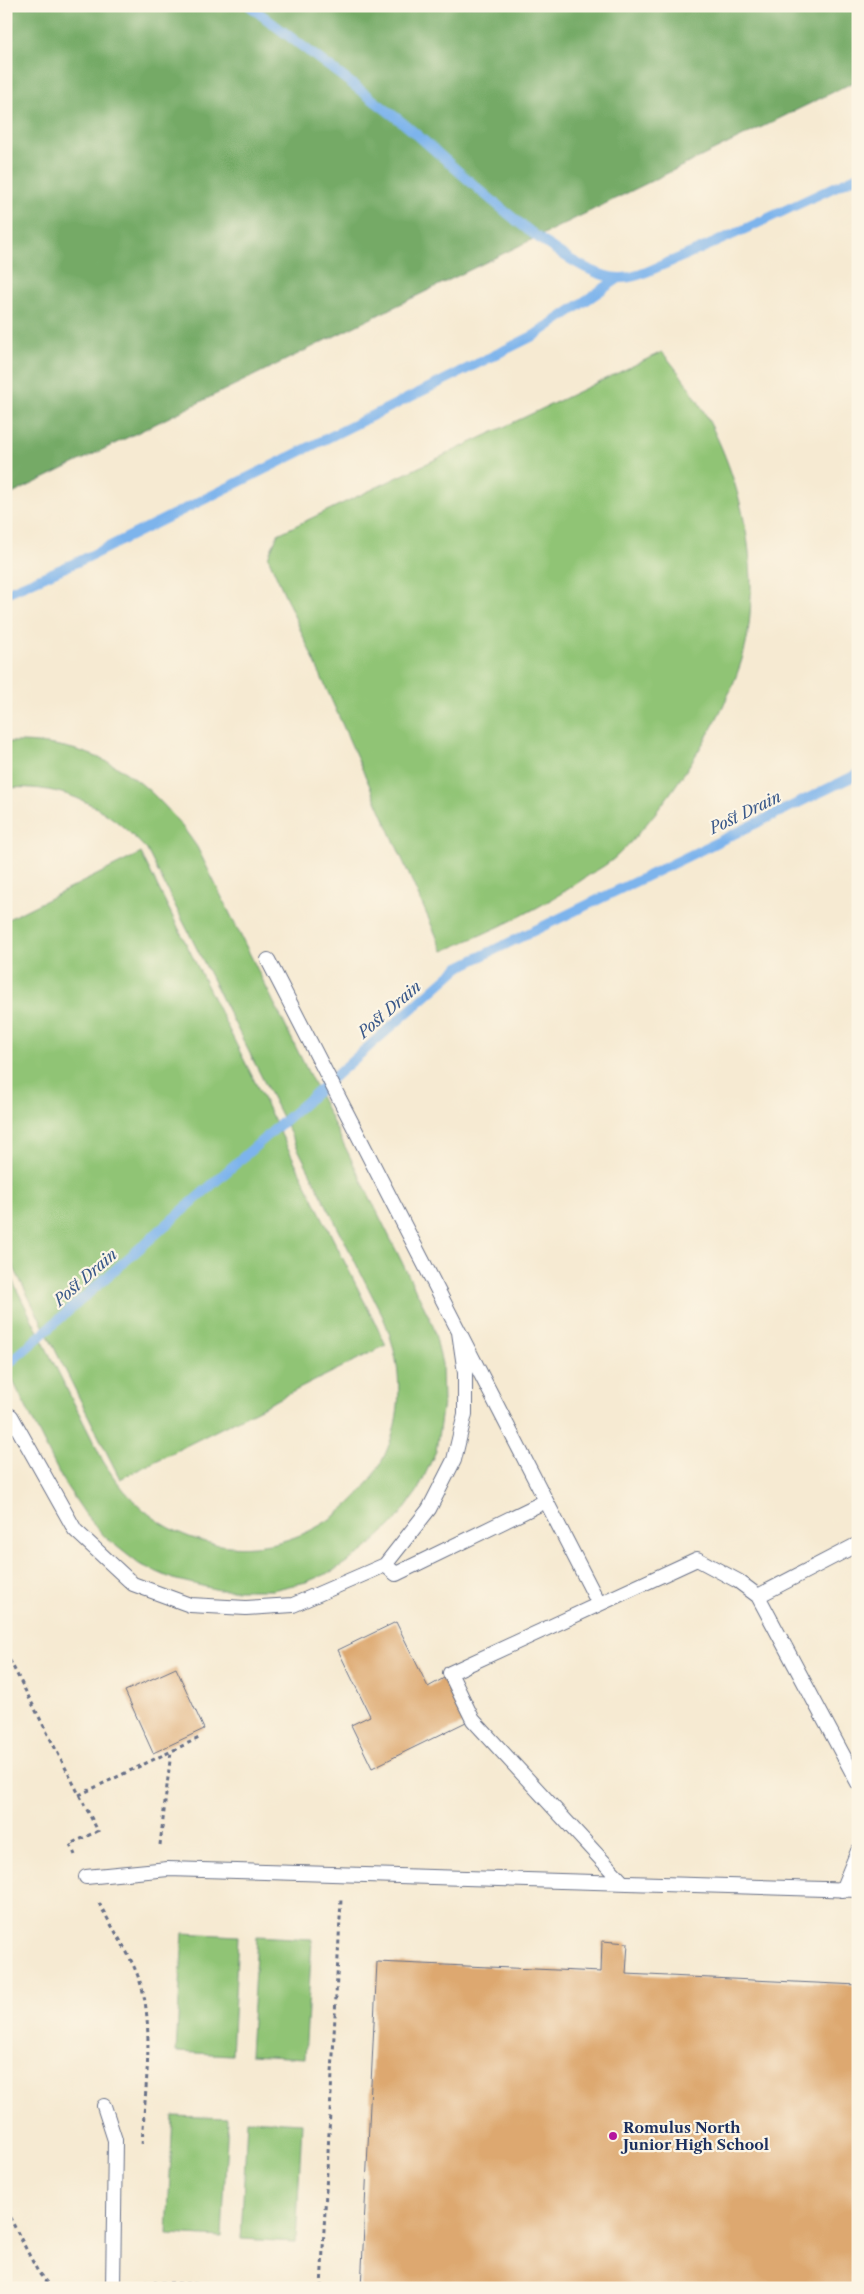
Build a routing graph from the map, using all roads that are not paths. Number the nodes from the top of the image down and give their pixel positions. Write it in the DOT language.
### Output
graph roads {
  1 [pos="268,960"];
  2 [pos="459,1332"];
  3 [pos="11,1416"];
  4 [pos="546,1501"];
  5 [pos="858,1544"];
  6 [pos="385,1565"];
  7 [pos="758,1596"];
  8 [pos="599,1604"];
  9 [pos="858,1783"];
  10 [pos="858,1851"];
  11 [pos="86,1877"];
  12 [pos="623,1883"];
  13 [pos="842,1890"];
  14 [pos="858,1890"];
  15 [pos="104,2106"];
  16 [pos="113,2288"];
  1 -- 2 [label="lane"];
  2 -- 4 [label="lane"];
  2 -- 6 [label="lane"];
  3 -- 6 [label="lane"];
  4 -- 6 [label="lane"];
  4 -- 8 [label="lane"];
  5 -- 7 [label="lane"];
  7 -- 8 [label="lane"];
  7 -- 9 [label="lane"];
  8 -- 12 [label="lane"];
  10 -- 13 [label="lane"];
  11 -- 12 [label="lane"];
  12 -- 13 [label="lane"];
  13 -- 14 [label="lane"];
  15 -- 16 [label="lane"];
}
